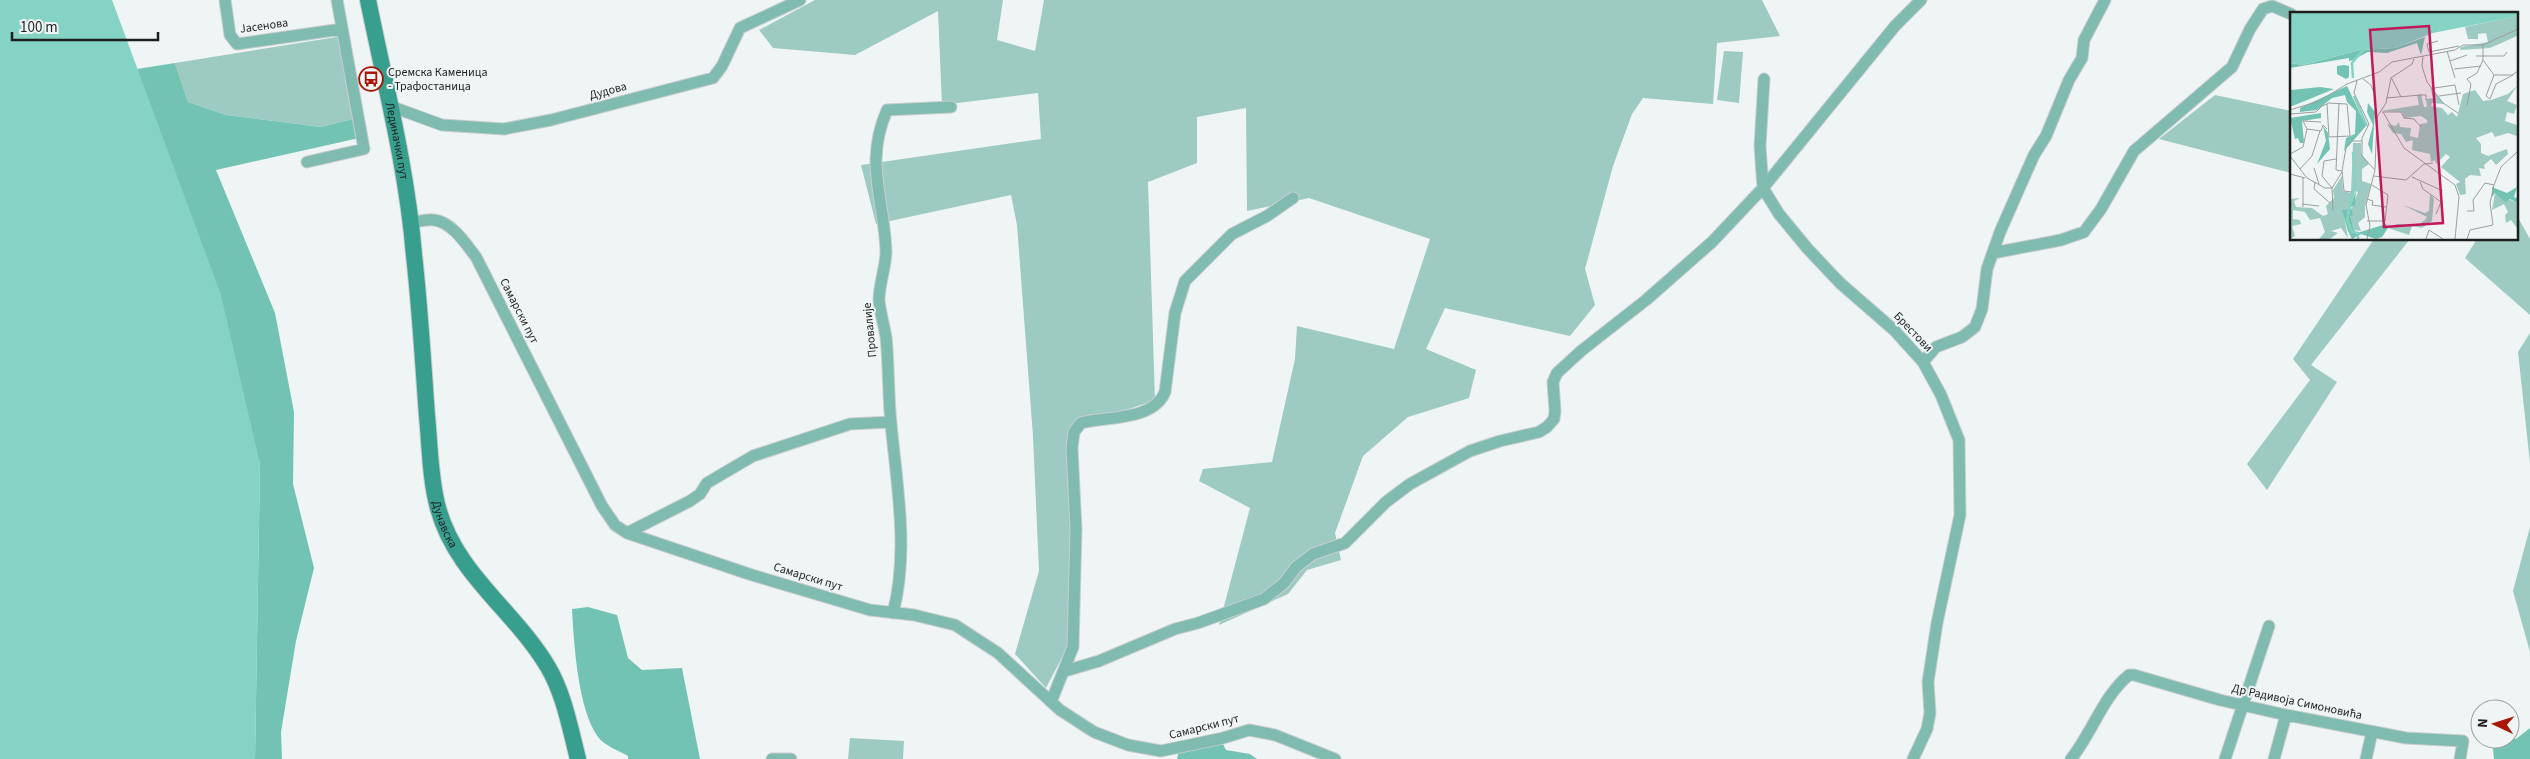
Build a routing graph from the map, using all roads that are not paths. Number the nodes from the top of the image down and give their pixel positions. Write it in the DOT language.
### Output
graph roads {
  1 [pos="225,0"];
  2 [pos="336,0"];
  3 [pos="368,0"];
  4 [pos="800,0"];
  5 [pos="1921,0"];
  6 [pos="2105,0"];
  7 [pos="2290,14"];
  8 [pos="342,29"];
  9 [pos="1764,79"];
  10 [pos="390,106"];
  11 [pos="951,107"];
  12 [pos="307,162"];
  13 [pos="1763,188"];
  14 [pos="1293,198"];
  15 [pos="410,223"];
  16 [pos="414,252"];
  17 [pos="1993,253"];
  18 [pos="1923,362"];
  19 [pos="891,422"];
  20 [pos="627,533"];
  21 [pos="893,613"];
  22 [pos="2269,626"];
  23 [pos="1065,671"];
  24 [pos="1051,702"];
  25 [pos="2242,705"];
  26 [pos="2286,715"];
  27 [pos="2372,732"];
  28 [pos="578,759"];
  29 [pos="772,759"];
  30 [pos="791,759"];
  31 [pos="1335,759"];
  32 [pos="1913,759"];
  33 [pos="2071,759"];
  34 [pos="2225,759"];
  35 [pos="2274,759"];
  36 [pos="2366,759"];
  37 [pos="2460,759"];
  1 -- 8 [label="street, Јасенова"];
  2 -- 8 [label="street"];
  3 -- 10 [label="main road, Лединачки пут"];
  4 -- 10 [label="street, Дудова"];
  5 -- 13 [label="street"];
  6 -- 17 [label="street"];
  7 -- 17 [label="street"];
  8 -- 12 [label="street"];
  9 -- 13 [label="street, Брестови"];
  10 -- 15 [label="main road, Лединачки пут"];
  11 -- 19 [label="street, Провалије"];
  13 -- 18 [label="street, Брестови"];
  13 -- 23 [label="street"];
  14 -- 23 [label="street"];
  15 -- 16 [label="main road, Лединачки пут"];
  15 -- 20 [label="street, Самарски пут"];
  16 -- 28 [label="main road, Дунавска"];
  17 -- 18 [label="street"];
  18 -- 32 [label="street, Брестови"];
  19 -- 20 [label="street"];
  19 -- 21 [label="street, Провалије"];
  20 -- 21 [label="street, Самарски пут"];
  21 -- 24 [label="street, Самарски пут"];
  22 -- 25 [label="street"];
  23 -- 24 [label="street"];
  24 -- 31 [label="street, Самарски пут"];
  25 -- 26 [label="street, Др Радивоја Симоновића"];
  25 -- 33 [label="street, Др Радивоја Симоновића"];
  25 -- 34 [label="street"];
  26 -- 27 [label="street, Др Радивоја Симоновића"];
  26 -- 35 [label="street"];
  27 -- 36 [label="street"];
  27 -- 37 [label="street, Др Радивоја Симоновића"];
  29 -- 30 [label="street"];
}
